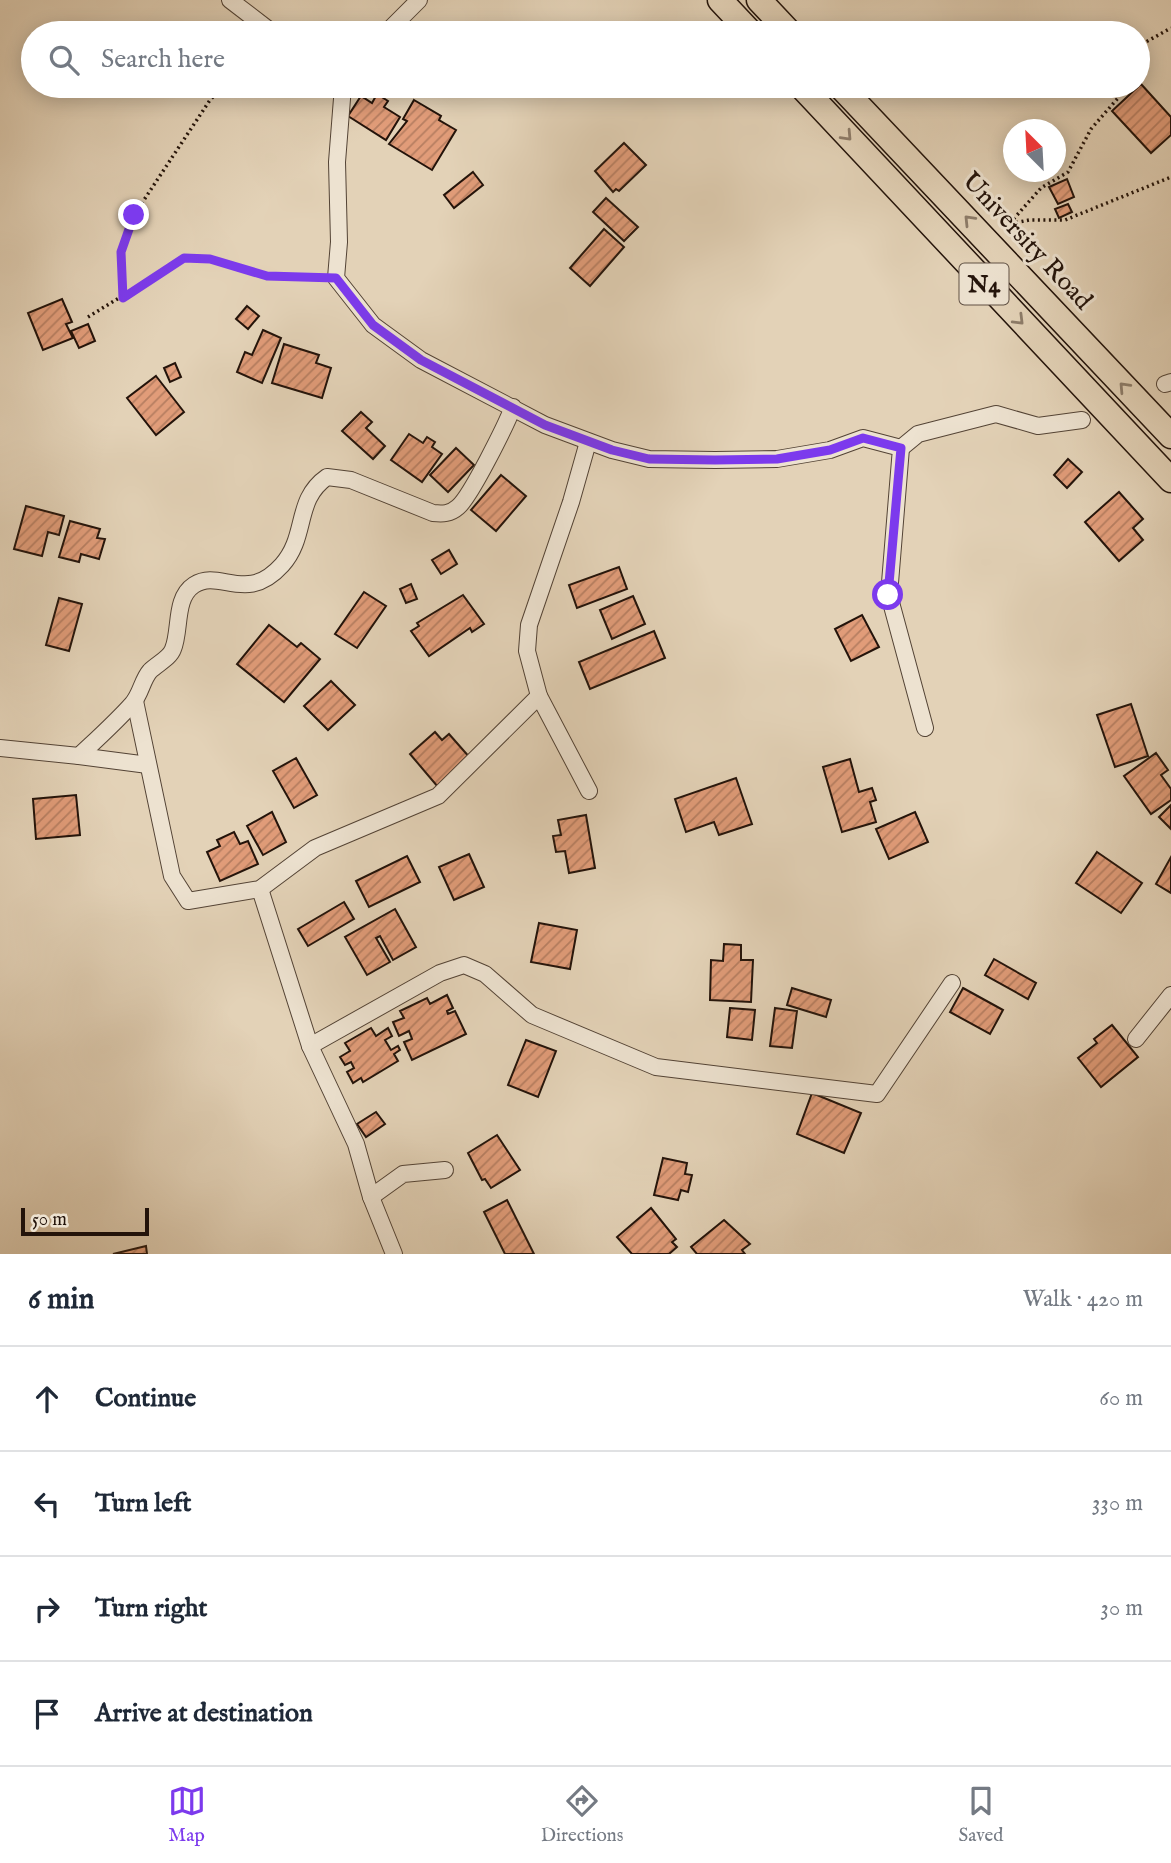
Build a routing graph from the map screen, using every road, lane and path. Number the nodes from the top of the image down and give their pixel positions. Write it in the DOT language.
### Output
graph roads {
  1 [pos="230,0"];
  2 [pos="419,0"];
  3 [pos="720,0"];
  4 [pos="759,0"];
  5 [pos="257,21"];
  6 [pos="398,21"];
  7 [pos="740,21"];
  8 [pos="779,21"];
  9 [pos="1171,28"];
  10 [pos="1150,40"];
  11 [pos="211,98"];
  12 [pos="342,98"];
  13 [pos="812,98"];
  14 [pos="852,98"];
  15 [pos="1118,98"];
  16 [pos="1171,177"];
  17 [pos="1008,225"];
  18 [pos="978,230"];
  19 [pos="336,278"];
  20 [pos="123,298"];
  21 [pos="88,317"];
  22 [pos="513,407"];
  23 [pos="1082,420"];
  24 [pos="1171,436"];
  25 [pos="587,442"];
  26 [pos="901,448"];
  27 [pos="1171,480"];
  28 [pos="539,696"];
  29 [pos="135,701"];
  30 [pos="925,728"];
  31 [pos="0,748"];
  32 [pos="79,756"];
  33 [pos="148,765"];
  34 [pos="589,792"];
  35 [pos="260,889"];
  36 [pos="952,983"];
  37 [pos="1171,995"];
  38 [pos="1136,1039"];
  39 [pos="310,1046"];
  40 [pos="445,1170"];
  41 [pos="371,1196"];
  42 [pos="394,1254"];
  1 -- 5 [label="street"];
  2 -- 6 [label="street"];
  3 -- 7 [label="highway"];
  4 -- 8 [label="highway"];
  9 -- 10 [label="path"];
  11 -- 20 [label="path"];
  12 -- 19 [label="street"];
  13 -- 27 [label="highway, N4, one-way"];
  18 -- 14 [label="highway, University Road / N4, one-way"];
  15 -- 17 [label="path"];
  16 -- 17 [label="path"];
  17 -- 18 [label="path"];
  24 -- 18 [label="highway, University Road / N4, one-way"];
  19 -- 20 [label="path"];
  19 -- 22 [label="street"];
  20 -- 21 [label="path"];
  22 -- 25 [label="street"];
  22 -- 29 [label="street"];
  23 -- 26 [label="street"];
  25 -- 26 [label="street"];
  25 -- 28 [label="street"];
  26 -- 30 [label="street"];
  28 -- 34 [label="street"];
  28 -- 35 [label="street"];
  29 -- 32 [label="street"];
  29 -- 33 [label="street"];
  31 -- 32 [label="street"];
  32 -- 33 [label="street"];
  33 -- 35 [label="street"];
  35 -- 39 [label="street"];
  36 -- 39 [label="street"];
  37 -- 38 [label="street"];
  39 -- 41 [label="street"];
  40 -- 41 [label="street"];
  41 -- 42 [label="street"];
}
